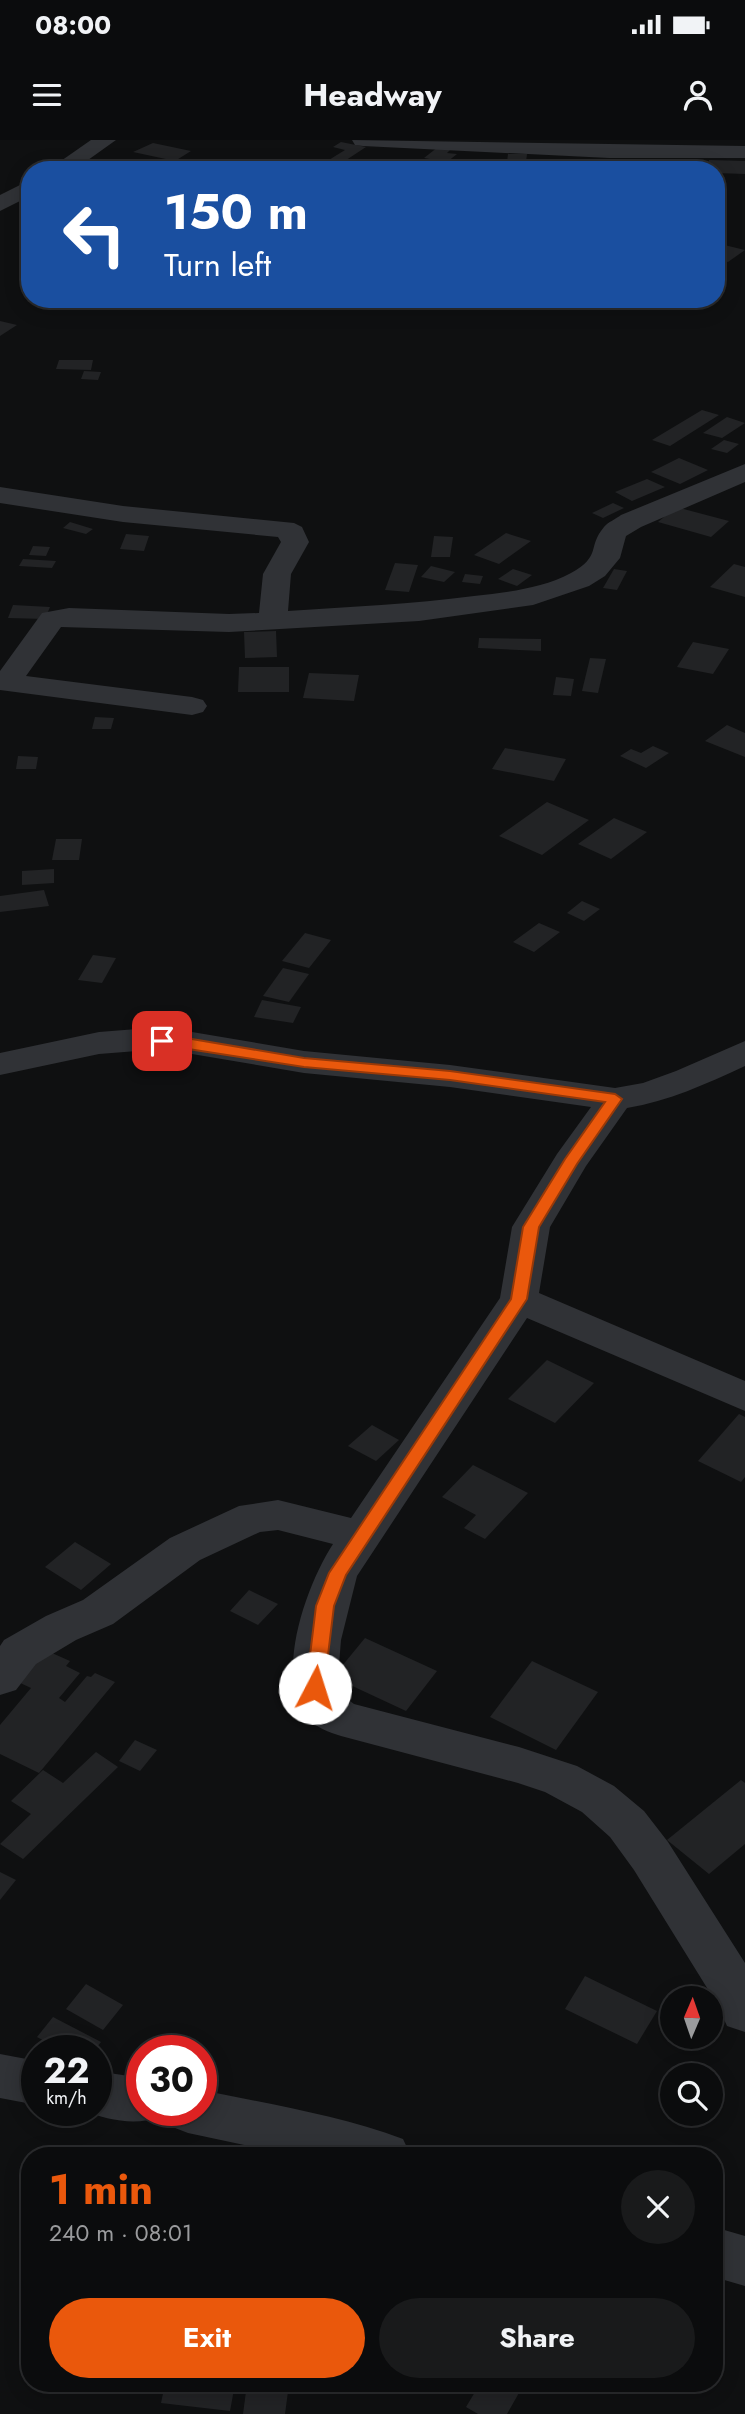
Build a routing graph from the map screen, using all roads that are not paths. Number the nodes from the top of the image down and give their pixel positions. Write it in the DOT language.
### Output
graph roads {
  1 [pos="105,140"];
  2 [pos="363,140"];
  3 [pos="745,152"];
  4 [pos="74,161"];
  5 [pos="21,192"];
  6 [pos="0,204"];
  7 [pos="745,472"];
  8 [pos="0,495"];
  9 [pos="685,499"];
  10 [pos="734,503"];
  11 [pos="273,620"];
  12 [pos="4,681"];
  13 [pos="192,706"];
  14 [pos="0,1041"];
  15 [pos="99,1043"];
  16 [pos="745,1052"];
  17 [pos="0,1064"];
  18 [pos="615,1099"];
  19 [pos="519,1299"];
  20 [pos="745,1397"];
  21 [pos="362,1536"];
  22 [pos="0,1678"];
  23 [pos="745,2011"];
  24 [pos="0,2076"];
  25 [pos="21,2080"];
  26 [pos="217,2116"];
  27 [pos="353,2147"];
  28 [pos="723,2255"];
  29 [pos="745,2261"];
  1 -- 4 [label="street"];
  2 -- 3 [label="street"];
  5 -- 6 [label="street"];
  7 -- 9 [label="street"];
  8 -- 11 [label="street"];
  9 -- 10 [label="street"];
  9 -- 11 [label="street"];
  11 -- 12 [label="street"];
  12 -- 13 [label="street"];
  14 -- 15 [label="street"];
  15 -- 17 [label="street"];
  15 -- 18 [label="street"];
  16 -- 18 [label="street"];
  18 -- 19 [label="street"];
  19 -- 20 [label="street"];
  19 -- 21 [label="street"];
  21 -- 22 [label="street"];
  21 -- 23 [label="street"];
  24 -- 25 [label="street"];
  26 -- 27 [label="street"];
  28 -- 29 [label="street"];
}
